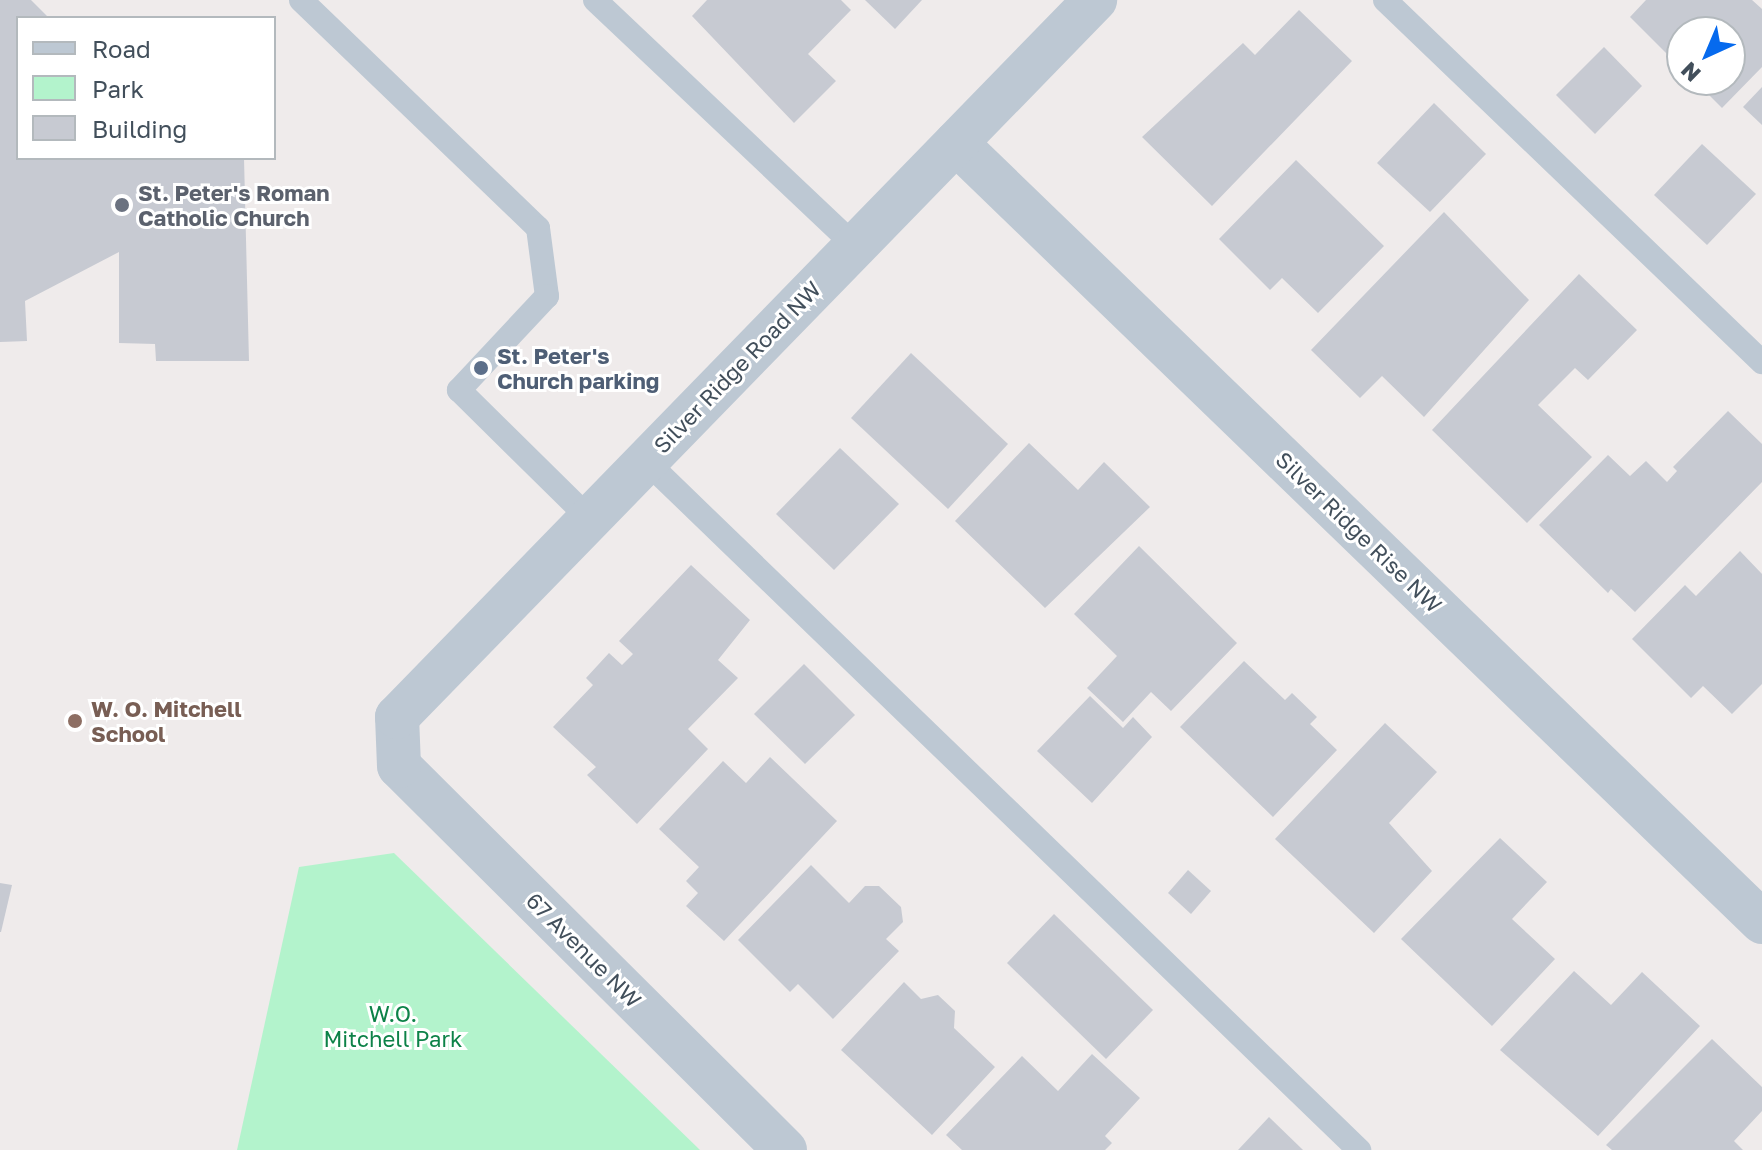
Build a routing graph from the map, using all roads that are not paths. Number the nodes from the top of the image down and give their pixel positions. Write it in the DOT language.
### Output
graph roads {
  1 [pos="301,0"];
  2 [pos="595,0"];
  3 [pos="1095,0"];
  4 [pos="1385,0"];
  5 [pos="956,143"];
  6 [pos="855,246"];
  7 [pos="1762,362"];
  8 [pos="646,461"];
  9 [pos="590,519"];
  10 [pos="397,742"];
  11 [pos="1762,922"];
  12 [pos="785,1150"];
  13 [pos="1359,1150"];
  1 -- 9 [label="lane"];
  2 -- 6 [label="lane"];
  3 -- 5 [label="street, Silver Ridge Road NW"];
  4 -- 7 [label="lane"];
  5 -- 6 [label="street, Silver Ridge Road NW"];
  5 -- 11 [label="street, Silver Ridge Rise NW"];
  6 -- 8 [label="street, Silver Ridge Road NW"];
  8 -- 9 [label="street, Silver Ridge Road NW"];
  8 -- 13 [label="lane"];
  9 -- 10 [label="street, Silver Ridge Road NW"];
  10 -- 12 [label="street, 67 Avenue NW"];
}
